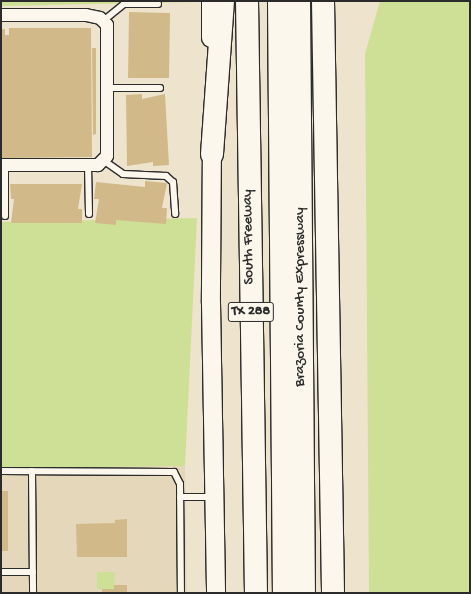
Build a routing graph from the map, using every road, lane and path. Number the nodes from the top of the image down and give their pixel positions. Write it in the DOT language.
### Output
graph roads {
  1 [pos="211,1"];
  2 [pos="223,1"];
  3 [pos="247,1"];
  4 [pos="279,1"];
  5 [pos="299,1"];
  6 [pos="323,1"];
  7 [pos="334,1"];
  8 [pos="158,4"];
  9 [pos="1,15"];
  10 [pos="103,21"];
  11 [pos="107,88"];
  12 [pos="160,88"];
  13 [pos="212,154"];
  14 [pos="103,160"];
  15 [pos="3,165"];
  16 [pos="88,165"];
  17 [pos="326,201"];
  18 [pos="88,214"];
  19 [pos="175,214"];
  20 [pos="5,216"];
  21 [pos="1,471"];
  22 [pos="32,471"];
  23 [pos="180,497"];
  24 [pos="215,497"];
  25 [pos="1,572"];
  26 [pos="33,572"];
  27 [pos="33,593"];
  28 [pos="181,593"];
  29 [pos="216,593"];
  30 [pos="256,593"];
  31 [pos="284,593"];
  32 [pos="304,593"];
  33 [pos="333,593"];
  1 -- 13 [label="main road"];
  2 -- 13 [label="highway"];
  3 -- 30 [label="highway, South Freeway / TX 288"];
  4 -- 31 [label="highway, Brazoria County Expressway"];
  5 -- 32 [label="highway, Brazoria County Expressway"];
  6 -- 17 [label="highway"];
  7 -- 17 [label="highway"];
  8 -- 10 [label="lane"];
  9 -- 10 [label="street"];
  10 -- 11 [label="street"];
  11 -- 12 [label="lane"];
  11 -- 14 [label="street"];
  13 -- 24 [label="main road"];
  14 -- 16 [label="street"];
  14 -- 19 [label="lane"];
  15 -- 16 [label="street"];
  15 -- 20 [label="lane"];
  16 -- 18 [label="lane"];
  17 -- 33 [label="highway"];
  21 -- 22 [label="lane"];
  22 -- 23 [label="lane"];
  22 -- 26 [label="lane"];
  23 -- 24 [label="lane"];
  23 -- 28 [label="lane"];
  24 -- 29 [label="main road"];
  25 -- 26 [label="lane"];
  26 -- 27 [label="lane"];
}
